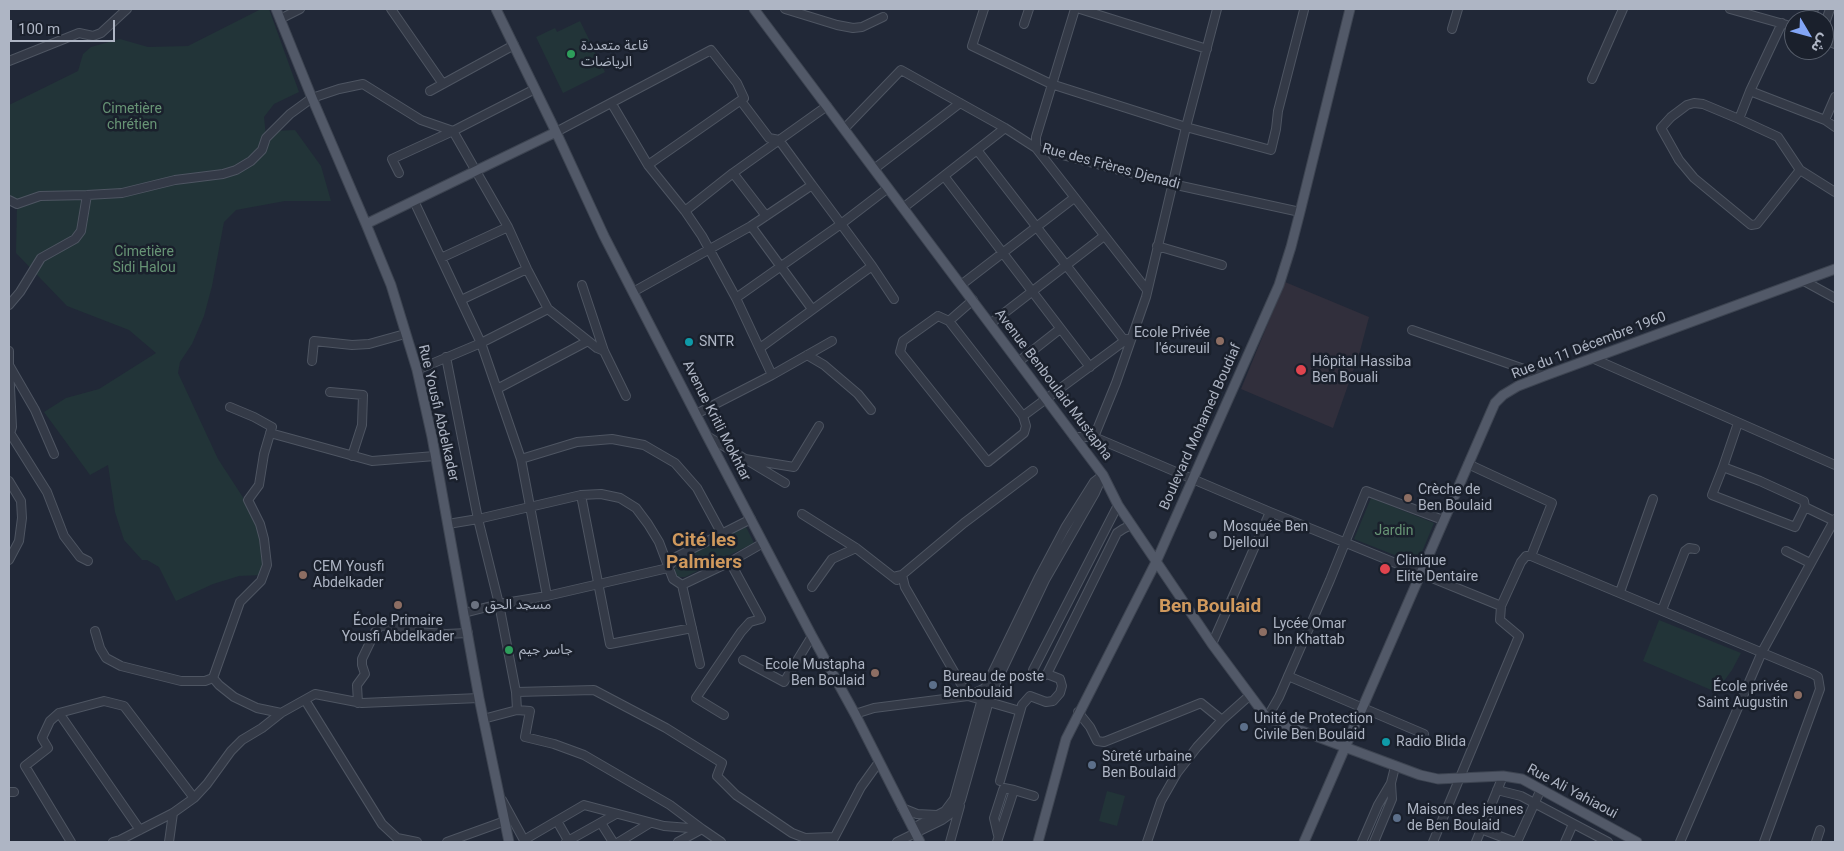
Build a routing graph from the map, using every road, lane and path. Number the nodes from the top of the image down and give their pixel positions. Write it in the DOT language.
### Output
graph roads {
  1 [pos="127,9"];
  2 [pos="276,9"];
  3 [pos="300,9"];
  4 [pos="391,9"];
  5 [pos="496,9"];
  6 [pos="754,9"];
  7 [pos="764,9"];
  8 [pos="785,9"];
  9 [pos="984,9"];
  10 [pos="1030,9"];
  11 [pos="1075,9"];
  12 [pos="1080,9"];
  13 [pos="1218,9"];
  14 [pos="1350,9"];
  15 [pos="1458,9"];
  16 [pos="1623,9"];
  17 [pos="1730,9"];
  18 [pos="1304,10"];
  19 [pos="883,17"];
  20 [pos="761,18"];
  21 [pos="280,19"];
  22 [pos="1782,23"];
  23 [pos="1024,24"];
  24 [pos="1452,28"];
  25 [pos="514,45"];
  26 [pos="1207,49"];
  27 [pos="9,61"];
  28 [pos="1592,79"];
  29 [pos="443,84"];
  30 [pos="1051,84"];
  31 [pos="535,89"];
  32 [pos="1750,91"];
  33 [pos="430,92"];
  34 [pos="1835,97"];
  35 [pos="312,98"];
  36 [pos="741,101"];
  37 [pos="960,103"];
  38 [pos="612,104"];
  39 [pos="827,106"];
  40 [pos="1739,119"];
  41 [pos="1824,120"];
  42 [pos="1186,127"];
  43 [pos="1005,128"];
  44 [pos="1835,128"];
  45 [pos="844,129"];
  46 [pos="453,131"];
  47 [pos="556,132"];
  48 [pos="779,140"];
  49 [pos="1036,148"];
  50 [pos="977,150"];
  51 [pos="648,165"];
  52 [pos="874,169"];
  53 [pos="1800,170"];
  54 [pos="476,171"];
  55 [pos="398,173"];
  56 [pos="733,173"];
  57 [pos="944,176"];
  58 [pos="1172,184"];
  59 [pos="812,185"];
  60 [pos="888,188"];
  61 [pos="1835,192"];
  62 [pos="87,195"];
  63 [pos="1074,198"];
  64 [pos="9,200"];
  65 [pos="414,201"];
  66 [pos="903,208"];
  67 [pos="685,211"];
  68 [pos="1300,212"];
  69 [pos="766,216"];
  70 [pos="366,224"];
  71 [pos="841,224"];
  72 [pos="751,226"];
  73 [pos="508,227"];
  74 [pos="1036,227"];
  75 [pos="1104,236"];
  76 [pos="1157,246"];
  77 [pos="710,250"];
  78 [pos="1002,253"];
  79 [pos="441,258"];
  80 [pos="1222,265"];
  81 [pos="781,266"];
  82 [pos="872,266"];
  83 [pos="1066,266"];
  84 [pos="527,269"];
  85 [pos="1835,269"];
  86 [pos="1804,281"];
  87 [pos="582,285"];
  88 [pos="961,285"];
  89 [pos="1147,290"];
  90 [pos="633,292"];
  91 [pos="1032,292"];
  92 [pos="736,298"];
  93 [pos="1835,298"];
  94 [pos="894,299"];
  95 [pos="461,300"];
  96 [pos="973,300"];
  97 [pos="9,305"];
  98 [pos="548,309"];
  99 [pos="812,309"];
  100 [pos="949,321"];
  101 [pos="990,324"];
  102 [pos="1060,329"];
  103 [pos="1412,330"];
  104 [pos="405,334"];
  105 [pos="1127,338"];
  106 [pos="588,341"];
  107 [pos="832,342"];
  108 [pos="481,343"];
  109 [pos="760,348"];
  110 [pos="9,351"];
  111 [pos="604,351"];
  112 [pos="806,355"];
  113 [pos="446,357"];
  114 [pos="1592,358"];
  115 [pos="312,360"];
  116 [pos="1018,362"];
  117 [pos="9,365"];
  118 [pos="1090,367"];
  119 [pos="417,370"];
  120 [pos="772,375"];
  121 [pos="1544,376"];
  122 [pos="497,389"];
  123 [pos="330,392"];
  124 [pos="626,396"];
  125 [pos="1046,400"];
  126 [pos="230,407"];
  127 [pos="871,410"];
  128 [pos="696,414"];
  129 [pos="1024,416"];
  130 [pos="1738,423"];
  131 [pos="819,426"];
  132 [pos="270,433"];
  133 [pos="10,435"];
  134 [pos="707,436"];
  135 [pos="1074,437"];
  136 [pos="1094,437"];
  137 [pos="54,454"];
  138 [pos="352,456"];
  139 [pos="435,456"];
  140 [pos="521,459"];
  141 [pos="744,459"];
  142 [pos="1468,464"];
  143 [pos="1835,465"];
  144 [pos="1723,466"];
  145 [pos="1033,471"];
  146 [pos="1103,476"];
  147 [pos="1192,479"];
  148 [pos="9,481"];
  149 [pos="785,483"];
  150 [pos="581,495"];
  151 [pos="1653,499"];
  152 [pos="1118,505"];
  153 [pos="1805,507"];
  154 [pos="530,508"];
  155 [pos="1270,512"];
  156 [pos="802,514"];
  157 [pos="478,519"];
  158 [pos="751,519"];
  159 [pos="1443,520"];
  160 [pos="1835,520"];
  161 [pos="448,524"];
  162 [pos="1132,525"];
  163 [pos="722,534"];
  164 [pos="1345,542"];
  165 [pos="763,543"];
  166 [pos="856,548"];
  167 [pos="1695,549"];
  168 [pos="1786,551"];
  169 [pos="1531,556"];
  170 [pos="9,560"];
  171 [pos="88,561"];
  172 [pos="730,562"];
  173 [pos="1156,562"];
  174 [pos="1810,563"];
  175 [pos="668,568"];
  176 [pos="1420,573"];
  177 [pos="902,575"];
  178 [pos="892,577"];
  179 [pos="598,584"];
  180 [pos="682,585"];
  181 [pos="812,587"];
  182 [pos="906,587"];
  183 [pos="1620,592"];
  184 [pos="547,596"];
  185 [pos="499,604"];
  186 [pos="1501,606"];
  187 [pos="1662,610"];
  188 [pos="464,613"];
  189 [pos="692,628"];
  190 [pos="95,631"];
  191 [pos="468,634"];
  192 [pos="812,636"];
  193 [pos="1212,644"];
  194 [pos="1762,652"];
  195 [pos="742,660"];
  196 [pos="700,664"];
  197 [pos="1047,674"];
  198 [pos="1288,676"];
  199 [pos="213,678"];
  200 [pos="985,688"];
  201 [pos="516,692"];
  202 [pos="968,696"];
  203 [pos="1249,696"];
  204 [pos="479,698"];
  205 [pos="305,700"];
  206 [pos="986,700"];
  207 [pos="358,703"];
  208 [pos="1363,708"];
  209 [pos="517,710"];
  210 [pos="1020,711"];
  211 [pos="1078,712"];
  212 [pos="59,713"];
  213 [pos="281,714"];
  214 [pos="855,714"];
  215 [pos="724,715"];
  216 [pos="1267,718"];
  217 [pos="484,719"];
  218 [pos="1222,720"];
  219 [pos="1424,734"];
  220 [pos="1346,749"];
  221 [pos="879,762"];
  222 [pos="1395,767"];
  223 [pos="1503,776"];
  224 [pos="1461,779"];
  225 [pos="1000,781"];
  226 [pos="1391,783"];
  227 [pos="1497,790"];
  228 [pos="1541,790"];
  229 [pos="500,796"];
  230 [pos="1034,796"];
  231 [pos="194,798"];
  232 [pos="961,800"];
  233 [pos="1535,803"];
  234 [pos="902,808"];
  235 [pos="173,813"];
  236 [pos="616,814"];
  237 [pos="938,816"];
  238 [pos="505,821"];
  239 [pos="558,821"];
  240 [pos="601,823"];
  241 [pos="650,823"];
  242 [pos="1573,824"];
  243 [pos="702,829"];
  244 [pos="1482,829"];
  245 [pos="140,830"];
  246 [pos="1616,830"];
  247 [pos="1820,830"];
  248 [pos="914,831"];
  249 [pos="998,839"];
  250 [pos="833,840"];
  251 [pos="524,841"];
  252 [pos="71,842"];
  253 [pos="118,842"];
  254 [pos="169,842"];
  255 [pos="417,842"];
  256 [pos="447,842"];
  257 [pos="509,842"];
  258 [pos="568,842"];
  259 [pos="613,842"];
  260 [pos="619,842"];
  261 [pos="678,842"];
  262 [pos="721,842"];
  263 [pos="897,842"];
  264 [pos="920,842"];
  265 [pos="950,842"];
  266 [pos="1038,842"];
  267 [pos="1147,842"];
  268 [pos="1304,842"];
  269 [pos="1362,842"];
  270 [pos="1374,842"];
  271 [pos="1433,842"];
  272 [pos="1476,842"];
  273 [pos="1516,842"];
  274 [pos="1564,842"];
  275 [pos="1609,842"];
  276 [pos="1637,842"];
  277 [pos="1680,842"];
  278 [pos="1764,842"];
  279 [pos="1816,842"];
  1 -- 27 [label="street"];
  2 -- 21 [label="main road, Rue Yousfi Abdelkader"];
  3 -- 21 [label="street"];
  4 -- 29 [label="street"];
  5 -- 25 [label="main road, Avenue Kritli Mokhtar"];
  6 -- 20 [label="main road, Avenue Benboulaid Mustapha"];
  7 -- 20 [label="street"];
  8 -- 19 [label="street"];
  9 -- 30 [label="street"];
  10 -- 23 [label="street"];
  11 -- 30 [label="street"];
  12 -- 26 [label="street"];
  13 -- 26 [label="street"];
  14 -- 68 [label="main road, Boulevard Mohamed Boudiaf"];
  15 -- 24 [label="street"];
  16 -- 28 [label="street"];
  17 -- 22 [label="street"];
  18 -- 42 [label="street"];
  20 -- 39 [label="main road, Avenue Benboulaid Mustapha"];
  21 -- 35 [label="main road, Rue Yousfi Abdelkader"];
  22 -- 32 [label="street"];
  25 -- 29 [label="street"];
  25 -- 31 [label="main road, Avenue Kritli Mokhtar"];
  26 -- 42 [label="street"];
  29 -- 33 [label="street"];
  30 -- 42 [label="street"];
  30 -- 49 [label="street"];
  31 -- 46 [label="street"];
  31 -- 47 [label="main road, Avenue Kritli Mokhtar"];
  32 -- 40 [label="street"];
  32 -- 41 [label="street"];
  34 -- 41 [label="street"];
  35 -- 46 [label="street"];
  35 -- 62 [label="street"];
  35 -- 70 [label="main road, Rue Yousfi Abdelkader"];
  36 -- 38 [label="street"];
  36 -- 48 [label="street"];
  36 -- 51 [label="street"];
  37 -- 43 [label="street, Rue des Frères Djenadi"];
  37 -- 45 [label="street, Rue des Frères Djenadi"];
  37 -- 52 [label="street"];
  38 -- 47 [label="street"];
  38 -- 51 [label="street"];
  39 -- 45 [label="main road, Avenue Benboulaid Mustapha"];
  39 -- 48 [label="street"];
  40 -- 53 [label="street"];
  40 -- 53 [label="street"];
  41 -- 44 [label="street"];
  42 -- 58 [label="street"];
  43 -- 49 [label="street, Rue des Frères Djenadi"];
  43 -- 50 [label="street"];
  45 -- 52 [label="main road, Avenue Benboulaid Mustapha"];
  46 -- 54 [label="street"];
  46 -- 55 [label="street"];
  47 -- 54 [label="main road"];
  47 -- 90 [label="main road, Avenue Kritli Mokhtar"];
  48 -- 56 [label="street"];
  48 -- 59 [label="street"];
  49 -- 58 [label="street, Rue des Frères Djenadi"];
  49 -- 63 [label="street"];
  50 -- 57 [label="street"];
  50 -- 74 [label="street"];
  51 -- 67 [label="street"];
  52 -- 60 [label="main road, Avenue Benboulaid Mustapha"];
  53 -- 61 [label="street"];
  54 -- 65 [label="main road"];
  54 -- 73 [label="street"];
  56 -- 67 [label="street"];
  56 -- 69 [label="street"];
  57 -- 66 [label="street"];
  57 -- 78 [label="street"];
  58 -- 68 [label="street, Rue des Frères Djenadi"];
  58 -- 76 [label="street"];
  59 -- 69 [label="street"];
  59 -- 71 [label="street"];
  60 -- 66 [label="main road, Avenue Benboulaid Mustapha"];
  60 -- 71 [label="street"];
  62 -- 64 [label="street"];
  62 -- 97 [label="street"];
  63 -- 74 [label="street"];
  63 -- 75 [label="street"];
  65 -- 70 [label="main road"];
  65 -- 79 [label="street"];
  66 -- 88 [label="main road, Avenue Benboulaid Mustapha"];
  67 -- 77 [label="street"];
  68 -- 147 [label="main road, Boulevard Mohamed Boudiaf"];
  69 -- 72 [label="street"];
  70 -- 104 [label="main road, Rue Yousfi Abdelkader"];
  71 -- 81 [label="street"];
  71 -- 82 [label="street"];
  72 -- 77 [label="street"];
  72 -- 81 [label="street"];
  73 -- 79 [label="street"];
  73 -- 84 [label="street"];
  74 -- 78 [label="street"];
  74 -- 83 [label="street"];
  75 -- 83 [label="street"];
  75 -- 89 [label="street"];
  76 -- 80 [label="street"];
  76 -- 89 [label="street"];
  77 -- 90 [label="street"];
  77 -- 92 [label="street"];
  78 -- 88 [label="street"];
  78 -- 91 [label="street"];
  79 -- 95 [label="street"];
  81 -- 92 [label="street"];
  81 -- 99 [label="street"];
  82 -- 94 [label="street"];
  82 -- 99 [label="street"];
  83 -- 91 [label="street"];
  83 -- 105 [label="street"];
  84 -- 95 [label="street"];
  84 -- 98 [label="street"];
  85 -- 86 [label="main road, Rue du 11 Décembre 1960"];
  86 -- 93 [label="street"];
  86 -- 114 [label="main road, Rue du 11 Décembre 1960"];
  87 -- 111 [label="street"];
  88 -- 96 [label="main road, Avenue Benboulaid Mustapha"];
  89 -- 105 [label="street"];
  90 -- 128 [label="main road, Avenue Kritli Mokhtar"];
  91 -- 101 [label="street"];
  91 -- 102 [label="street"];
  92 -- 109 [label="street"];
  95 -- 108 [label="street"];
  96 -- 100 [label="street"];
  96 -- 101 [label="main road, Avenue Benboulaid Mustapha"];
  98 -- 106 [label="street"];
  98 -- 108 [label="street"];
  99 -- 109 [label="street"];
  100 -- 129 [label="street"];
  100 -- 129 [label="street"];
  101 -- 116 [label="main road, Avenue Benboulaid Mustapha"];
  102 -- 116 [label="street"];
  102 -- 118 [label="street"];
  103 -- 121 [label="street"];
  104 -- 115 [label="street"];
  104 -- 119 [label="main road, Rue Yousfi Abdelkader"];
  105 -- 118 [label="street"];
  105 -- 136 [label="street"];
  106 -- 111 [label="street"];
  106 -- 122 [label="street"];
  107 -- 112 [label="street"];
  108 -- 113 [label="street"];
  108 -- 122 [label="street"];
  109 -- 120 [label="street"];
  110 -- 117 [label="street"];
  111 -- 124 [label="street"];
  112 -- 120 [label="street"];
  112 -- 127 [label="street"];
  113 -- 119 [label="street"];
  113 -- 157 [label="street"];
  114 -- 121 [label="main road, Rue du 11 Décembre 1960"];
  114 -- 130 [label="street"];
  116 -- 125 [label="main road, Avenue Benboulaid Mustapha"];
  117 -- 133 [label="street"];
  117 -- 137 [label="street"];
  118 -- 125 [label="street"];
  119 -- 139 [label="main road, Rue Yousfi Abdelkader"];
  120 -- 128 [label="street"];
  121 -- 142 [label="main road, Rue du 11 Décembre 1960"];
  122 -- 140 [label="street"];
  123 -- 138 [label="street"];
  125 -- 129 [label="street"];
  125 -- 135 [label="main road, Avenue Benboulaid Mustapha"];
  126 -- 132 [label="street"];
  128 -- 134 [label="main road, Avenue Kritli Mokhtar"];
  130 -- 143 [label="street"];
  130 -- 144 [label="street"];
  131 -- 141 [label="street"];
  132 -- 138 [label="street"];
  132 -- 199 [label="street"];
  133 -- 171 [label="street"];
  134 -- 141 [label="street"];
  134 -- 158 [label="main road, Avenue Kritli Mokhtar"];
  135 -- 136 [label="street"];
  135 -- 146 [label="main road, Avenue Benboulaid Mustapha"];
  136 -- 147 [label="street"];
  138 -- 139 [label="street"];
  139 -- 161 [label="main road, Rue Yousfi Abdelkader"];
  140 -- 154 [label="street"];
  140 -- 163 [label="street"];
  141 -- 149 [label="street"];
  142 -- 159 [label="main road, Rue du 11 Décembre 1960"];
  142 -- 169 [label="street"];
  144 -- 153 [label="street"];
  144 -- 153 [label="street"];
  145 -- 177 [label="street"];
  146 -- 152 [label="main road, Avenue Benboulaid Mustapha"];
  146 -- 200 [label="street"];
  146 -- 206 [label="street"];
  147 -- 155 [label="street"];
  147 -- 173 [label="main road, Boulevard Mohamed Boudiaf"];
  148 -- 170 [label="street"];
  150 -- 154 [label="street"];
  150 -- 175 [label="street"];
  150 -- 179 [label="street"];
  151 -- 183 [label="street"];
  152 -- 162 [label="main road, Avenue Benboulaid Mustapha"];
  152 -- 197 [label="street"];
  153 -- 160 [label="street"];
  154 -- 157 [label="street"];
  154 -- 184 [label="street"];
  155 -- 164 [label="street"];
  155 -- 193 [label="street"];
  156 -- 166 [label="street"];
  157 -- 161 [label="street"];
  157 -- 185 [label="street"];
  158 -- 163 [label="street"];
  158 -- 165 [label="main road, Avenue Kritli Mokhtar"];
  159 -- 164 [label="street"];
  159 -- 176 [label="main road, Rue du 11 Décembre 1960"];
  160 -- 174 [label="street"];
  161 -- 188 [label="main road, Rue Yousfi Abdelkader"];
  162 -- 173 [label="main road, Avenue Benboulaid Mustapha"];
  162 -- 197 [label="street"];
  163 -- 175 [label="street"];
  164 -- 176 [label="street"];
  164 -- 198 [label="street"];
  165 -- 172 [label="street"];
  165 -- 192 [label="main road, Avenue Kritli Mokhtar"];
  166 -- 178 [label="street"];
  166 -- 181 [label="street"];
  167 -- 187 [label="street"];
  168 -- 174 [label="street"];
  169 -- 183 [label="street"];
  169 -- 186 [label="street"];
  172 -- 180 [label="street"];
  172 -- 215 [label="street"];
  173 -- 193 [label="main road, Avenue Benboulaid Mustapha"];
  173 -- 211 [label="main road, Boulevard Mohamed Boudiaf"];
  174 -- 194 [label="street"];
  175 -- 179 [label="street"];
  175 -- 180 [label="street"];
  176 -- 186 [label="street"];
  176 -- 208 [label="main road, Rue du 11 Décembre 1960"];
  177 -- 178 [label="street"];
  177 -- 182 [label="street"];
  178 -- 182 [label="street"];
  179 -- 184 [label="street"];
  179 -- 189 [label="street"];
  180 -- 189 [label="street"];
  182 -- 202 [label="street"];
  183 -- 187 [label="street"];
  184 -- 185 [label="street"];
  185 -- 188 [label="street"];
  185 -- 201 [label="street"];
  186 -- 224 [label="street"];
  187 -- 194 [label="street"];
  188 -- 191 [label="main road, Rue Yousfi Abdelkader"];
  189 -- 196 [label="street"];
  190 -- 199 [label="street"];
  191 -- 204 [label="main road, Rue Yousfi Abdelkader"];
  191 -- 207 [label="street"];
  192 -- 195 [label="street"];
  192 -- 214 [label="main road, Avenue Kritli Mokhtar"];
  193 -- 203 [label="main road, Avenue Benboulaid Mustapha"];
  194 -- 277 [label="street"];
  194 -- 278 [label="street"];
  197 -- 210 [label="street"];
  198 -- 208 [label="street"];
  198 -- 216 [label="street"];
  199 -- 213 [label="street"];
  200 -- 202 [label="street"];
  200 -- 206 [label="street"];
  201 -- 209 [label="street"];
  201 -- 250 [label="street"];
  202 -- 206 [label="street"];
  202 -- 214 [label="street"];
  203 -- 216 [label="main road, Avenue Benboulaid Mustapha"];
  203 -- 218 [label="street"];
  204 -- 207 [label="street"];
  204 -- 217 [label="main road, Rue Yousfi Abdelkader"];
  205 -- 207 [label="street"];
  205 -- 213 [label="street"];
  205 -- 255 [label="street"];
  206 -- 210 [label="street"];
  206 -- 232 [label="street"];
  206 -- 237 [label="street"];
  208 -- 219 [label="street"];
  208 -- 220 [label="main road, Rue du 11 Décembre 1960"];
  209 -- 217 [label="street"];
  209 -- 243 [label="street"];
  210 -- 225 [label="street"];
  211 -- 218 [label="street"];
  211 -- 266 [label="main road, Boulevard Mohamed Boudiaf"];
  212 -- 231 [label="street"];
  212 -- 245 [label="street"];
  212 -- 252 [label="street"];
  213 -- 231 [label="street"];
  214 -- 221 [label="main road, Avenue Kritli Mokhtar"];
  216 -- 220 [label="main road, Avenue Benboulaid Mustapha"];
  217 -- 229 [label="main road, Rue Yousfi Abdelkader"];
  218 -- 267 [label="street"];
  220 -- 222 [label="main road, Rue Ali Yahiaoui"];
  220 -- 268 [label="main road, Rue du 11 Décembre 1960"];
  221 -- 234 [label="main road, Avenue Kritli Mokhtar"];
  221 -- 250 [label="street"];
  222 -- 224 [label="main road, Rue Ali Yahiaoui"];
  222 -- 226 [label="street"];
  223 -- 224 [label="main road, Rue Ali Yahiaoui"];
  223 -- 227 [label="street"];
  223 -- 228 [label="main road, Rue Ali Yahiaoui"];
  224 -- 271 [label="street"];
  226 -- 269 [label="street"];
  226 -- 270 [label="street"];
  227 -- 233 [label="street"];
  227 -- 244 [label="street"];
  228 -- 233 [label="street"];
  228 -- 246 [label="main road, Rue Ali Yahiaoui"];
  229 -- 238 [label="main road, Rue Yousfi Abdelkader"];
  229 -- 251 [label="street"];
  230 -- 249 [label="street"];
  231 -- 235 [label="street"];
  232 -- 248 [label="street"];
  232 -- 265 [label="street"];
  233 -- 242 [label="street"];
  233 -- 273 [label="street"];
  234 -- 237 [label="street"];
  234 -- 248 [label="main road, Avenue Kritli Mokhtar"];
  235 -- 245 [label="street"];
  235 -- 254 [label="street"];
  236 -- 239 [label="street"];
  236 -- 240 [label="street"];
  236 -- 241 [label="street"];
  237 -- 248 [label="street"];
  238 -- 256 [label="street"];
  238 -- 257 [label="main road, Rue Yousfi Abdelkader"];
  239 -- 251 [label="street"];
  239 -- 258 [label="street"];
  240 -- 258 [label="street"];
  240 -- 259 [label="street"];
  241 -- 243 [label="street"];
  241 -- 260 [label="street"];
  242 -- 274 [label="street"];
  242 -- 275 [label="street"];
  243 -- 261 [label="street"];
  243 -- 262 [label="street"];
  244 -- 272 [label="street"];
  244 -- 273 [label="street"];
  245 -- 253 [label="street"];
  246 -- 275 [label="street"];
  246 -- 276 [label="main road, Rue Ali Yahiaoui"];
  247 -- 279 [label="street"];
  248 -- 263 [label="street"];
  248 -- 264 [label="main road, Avenue Kritli Mokhtar"];
}
